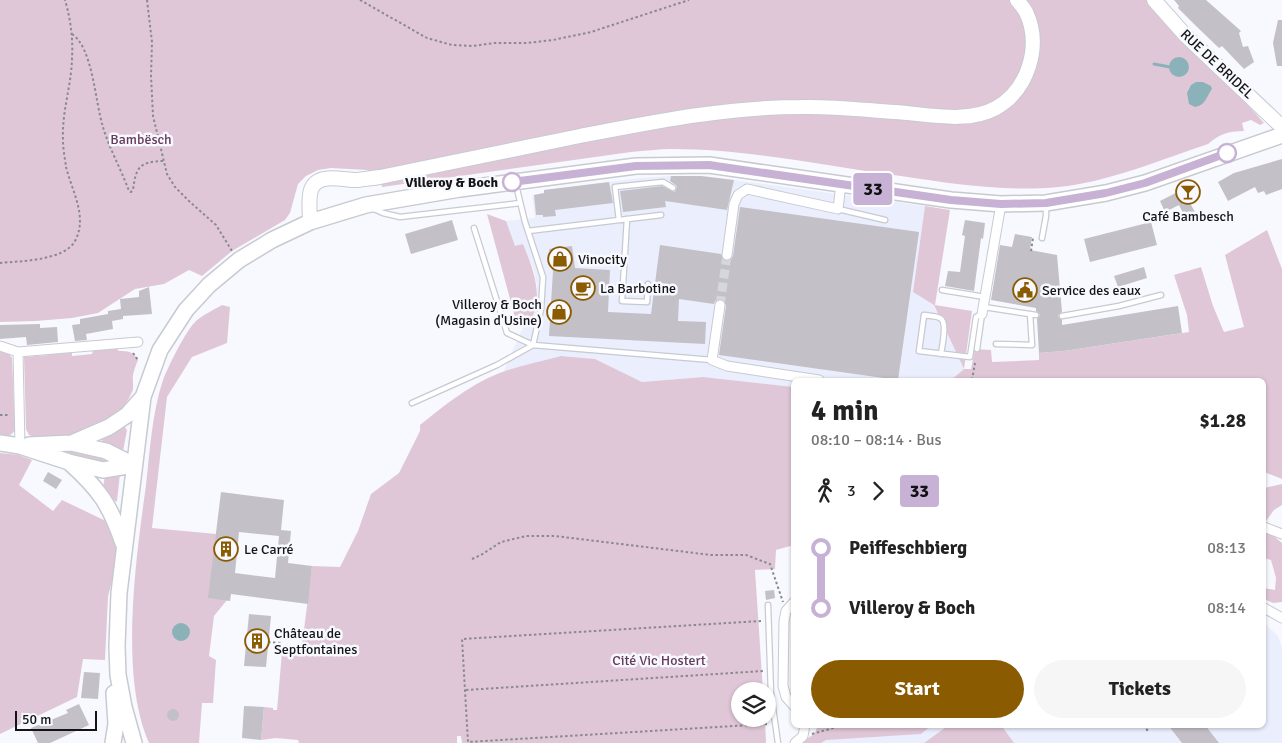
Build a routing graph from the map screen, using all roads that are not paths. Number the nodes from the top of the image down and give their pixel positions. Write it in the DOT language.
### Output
graph roads {
  1 [pos="1017,0"];
  2 [pos="1154,0"];
  3 [pos="1282,127"];
  4 [pos="1282,135"];
  5 [pos="516,182"];
  6 [pos="841,184"];
  7 [pos="672,188"];
  8 [pos="520,203"];
  9 [pos="1046,203"];
  10 [pos="1001,204"];
  11 [pos="366,205"];
  12 [pos="838,209"];
  13 [pos="661,214"];
  14 [pos="627,219"];
  15 [pos="619,220"];
  16 [pos="885,220"];
  17 [pos="310,222"];
  18 [pos="474,228"];
  19 [pos="528,231"];
  20 [pos="1042,238"];
  21 [pos="727,255"];
  22 [pos="648,284"];
  23 [pos="942,290"];
  24 [pos="1161,295"];
  25 [pos="986,297"];
  26 [pos="720,304"];
  27 [pos="983,311"];
  28 [pos="1030,314"];
  29 [pos="1036,315"];
  30 [pos="1062,316"];
  31 [pos="138,342"];
  32 [pos="996,344"];
  33 [pos="533,345"];
  34 [pos="0,346"];
  35 [pos="977,349"];
  36 [pos="18,352"];
  37 [pos="941,354"];
  38 [pos="712,360"];
  39 [pos="806,378"];
  40 [pos="143,397"];
  41 [pos="412,403"];
  42 [pos="0,443"];
  43 [pos="71,443"];
  44 [pos="20,446"];
  45 [pos="69,462"];
  46 [pos="134,465"];
  47 [pos="1266,528"];
  48 [pos="1282,534"];
  49 [pos="124,547"];
  50 [pos="768,605"];
  51 [pos="791,605"];
  52 [pos="1266,609"];
  53 [pos="1282,618"];
  54 [pos="118,675"];
  55 [pos="791,703"];
  56 [pos="804,728"];
  57 [pos="112,743"];
  58 [pos="134,743"];
  59 [pos="778,743"];
  60 [pos="795,743"];
  1 -- 17 [label="main road"];
  2 -- 3 [label="main road, RUE DE BRIDEL"];
  4 -- 9 [label="main road"];
  5 -- 6 [label="main road"];
  5 -- 8 [label="lane"];
  5 -- 11 [label="main road"];
  6 -- 10 [label="main road"];
  6 -- 12 [label="street"];
  7 -- 15 [label="lane"];
  8 -- 11 [label="lane"];
  8 -- 19 [label="lane"];
  9 -- 10 [label="main road"];
  9 -- 20 [label="lane"];
  10 -- 25 [label="street"];
  11 -- 17 [label="main road"];
  12 -- 16 [label="lane"];
  12 -- 21 [label="street"];
  13 -- 14 [label="lane"];
  14 -- 15 [label="lane"];
  14 -- 22 [label="lane"];
  15 -- 19 [label="lane"];
  17 -- 40 [label="main road"];
  18 -- 33 [label="lane"];
  19 -- 33 [label="lane"];
  23 -- 25 [label="lane"];
  24 -- 30 [label="lane"];
  25 -- 27 [label="street"];
  26 -- 38 [label="street"];
  27 -- 28 [label="lane"];
  27 -- 35 [label="lane"];
  27 -- 37 [label="lane"];
  28 -- 29 [label="lane"];
  28 -- 32 [label="lane"];
  31 -- 36 [label="street"];
  33 -- 38 [label="lane"];
  33 -- 41 [label="lane"];
  34 -- 36 [label="street"];
  36 -- 44 [label="street"];
  37 -- 37 [label="lane"];
  38 -- 39 [label="street"];
  40 -- 43 [label="main road"];
  40 -- 46 [label="main road"];
  42 -- 44 [label="main road"];
  43 -- 44 [label="main road"];
  43 -- 46 [label="main road"];
  44 -- 45 [label="main road"];
  45 -- 46 [label="main road"];
  45 -- 49 [label="main road"];
  46 -- 49 [label="main road"];
  47 -- 48 [label="street"];
  49 -- 54 [label="main road"];
  50 -- 59 [label="lane"];
  51 -- 55 [label="street"];
  52 -- 53 [label="street"];
  54 -- 57 [label="main road"];
  54 -- 58 [label="main road"];
  56 -- 60 [label="street"];
}
